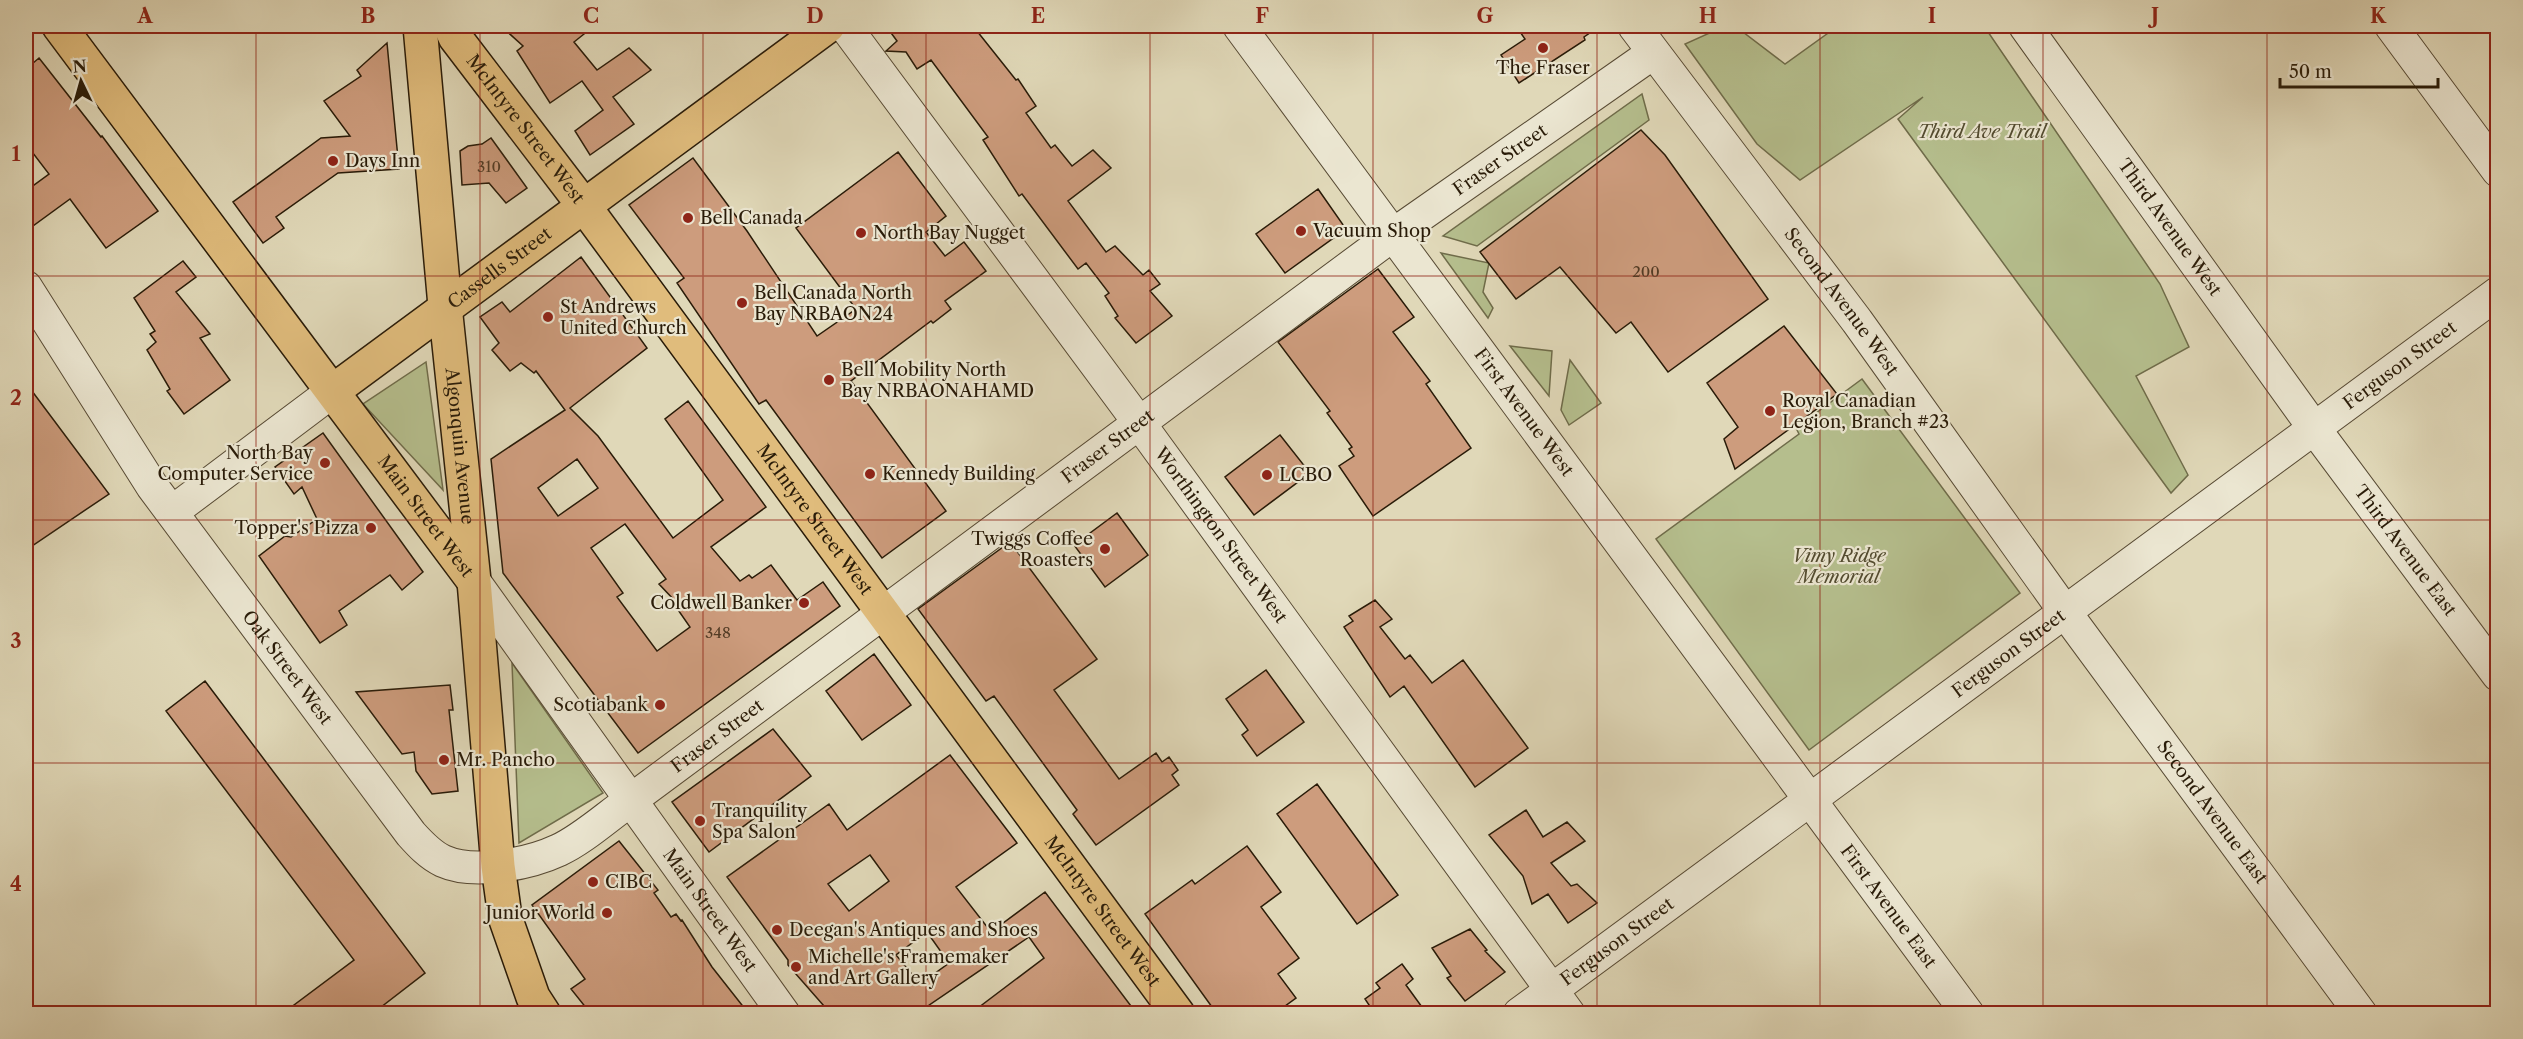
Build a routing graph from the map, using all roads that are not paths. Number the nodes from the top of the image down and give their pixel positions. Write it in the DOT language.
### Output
graph roads {
  1 [pos="59,26"];
  2 [pos="420,26"];
  3 [pos="450,26"];
  4 [pos="828,26"];
  5 [pos="845,26"];
  6 [pos="1239,26"];
  7 [pos="1634,26"];
  8 [pos="2025,26"];
  9 [pos="2391,26"];
  10 [pos="1653,53"];
  11 [pos="2498,171"];
  12 [pos="584,206"];
  13 [pos="1394,234"];
  14 [pos="26,287"];
  15 [pos="2498,293"];
  16 [pos="445,306"];
  17 [pos="333,391"];
  18 [pos="1140,424"];
  19 [pos="2314,428"];
  20 [pos="172,512"];
  21 [pos="474,581"];
  22 [pos="2065,612"];
  23 [pos="883,614"];
  24 [pos="2498,675"];
  25 [pos="1809,798"];
  26 [pos="631,800"];
  27 [pos="498,866"];
  28 [pos="1561,1002"];
  29 [pos="544,1014"];
  30 [pos="784,1014"];
  31 [pos="1178,1014"];
  32 [pos="1519,1014"];
  33 [pos="1968,1014"];
  34 [pos="2361,1014"];
  1 -- 17 [label="main road, Main Street West"];
  2 -- 16 [label="main road, Algonquin Avenue"];
  3 -- 12 [label="main road, McIntyre Street West"];
  4 -- 12 [label="main road, Cassells Street"];
  5 -- 18 [label="street, Worthington Street West"];
  6 -- 13 [label="street, First Avenue West"];
  7 -- 10 [label="street, Second Avenue West"];
  8 -- 19 [label="street, Third Avenue West"];
  9 -- 11 [label="street"];
  10 -- 13 [label="street, Fraser Street"];
  10 -- 22 [label="street, Second Avenue West"];
  12 -- 16 [label="main road, Cassells Street"];
  12 -- 23 [label="main road, McIntyre Street West"];
  13 -- 18 [label="street, Fraser Street"];
  13 -- 25 [label="street, First Avenue West"];
  14 -- 20 [label="street, Oak Street West"];
  15 -- 19 [label="street, Ferguson Street"];
  16 -- 17 [label="main road, Cassells Street"];
  16 -- 21 [label="main road, Algonquin Avenue"];
  17 -- 20 [label="street, Cassells Street"];
  17 -- 21 [label="main road, Main Street West"];
  18 -- 23 [label="street, Fraser Street"];
  18 -- 28 [label="street, Worthington Street West"];
  19 -- 22 [label="street, Ferguson Street"];
  19 -- 24 [label="street, Third Avenue East"];
  20 -- 27 [label="street, Oak Street West"];
  21 -- 26 [label="street, Main Street West"];
  21 -- 27 [label="main road, Algonquin Avenue"];
  22 -- 25 [label="street, Ferguson Street"];
  22 -- 34 [label="street, Second Avenue East"];
  23 -- 26 [label="street, Fraser Street"];
  23 -- 31 [label="main road, McIntyre Street West"];
  25 -- 28 [label="street, Ferguson Street"];
  25 -- 33 [label="street, First Avenue East"];
  26 -- 27 [label="street, Fraser Street"];
  26 -- 30 [label="street, Main Street West"];
  27 -- 29 [label="main road"];
  28 -- 32 [label="street, Ferguson Street"];
}
